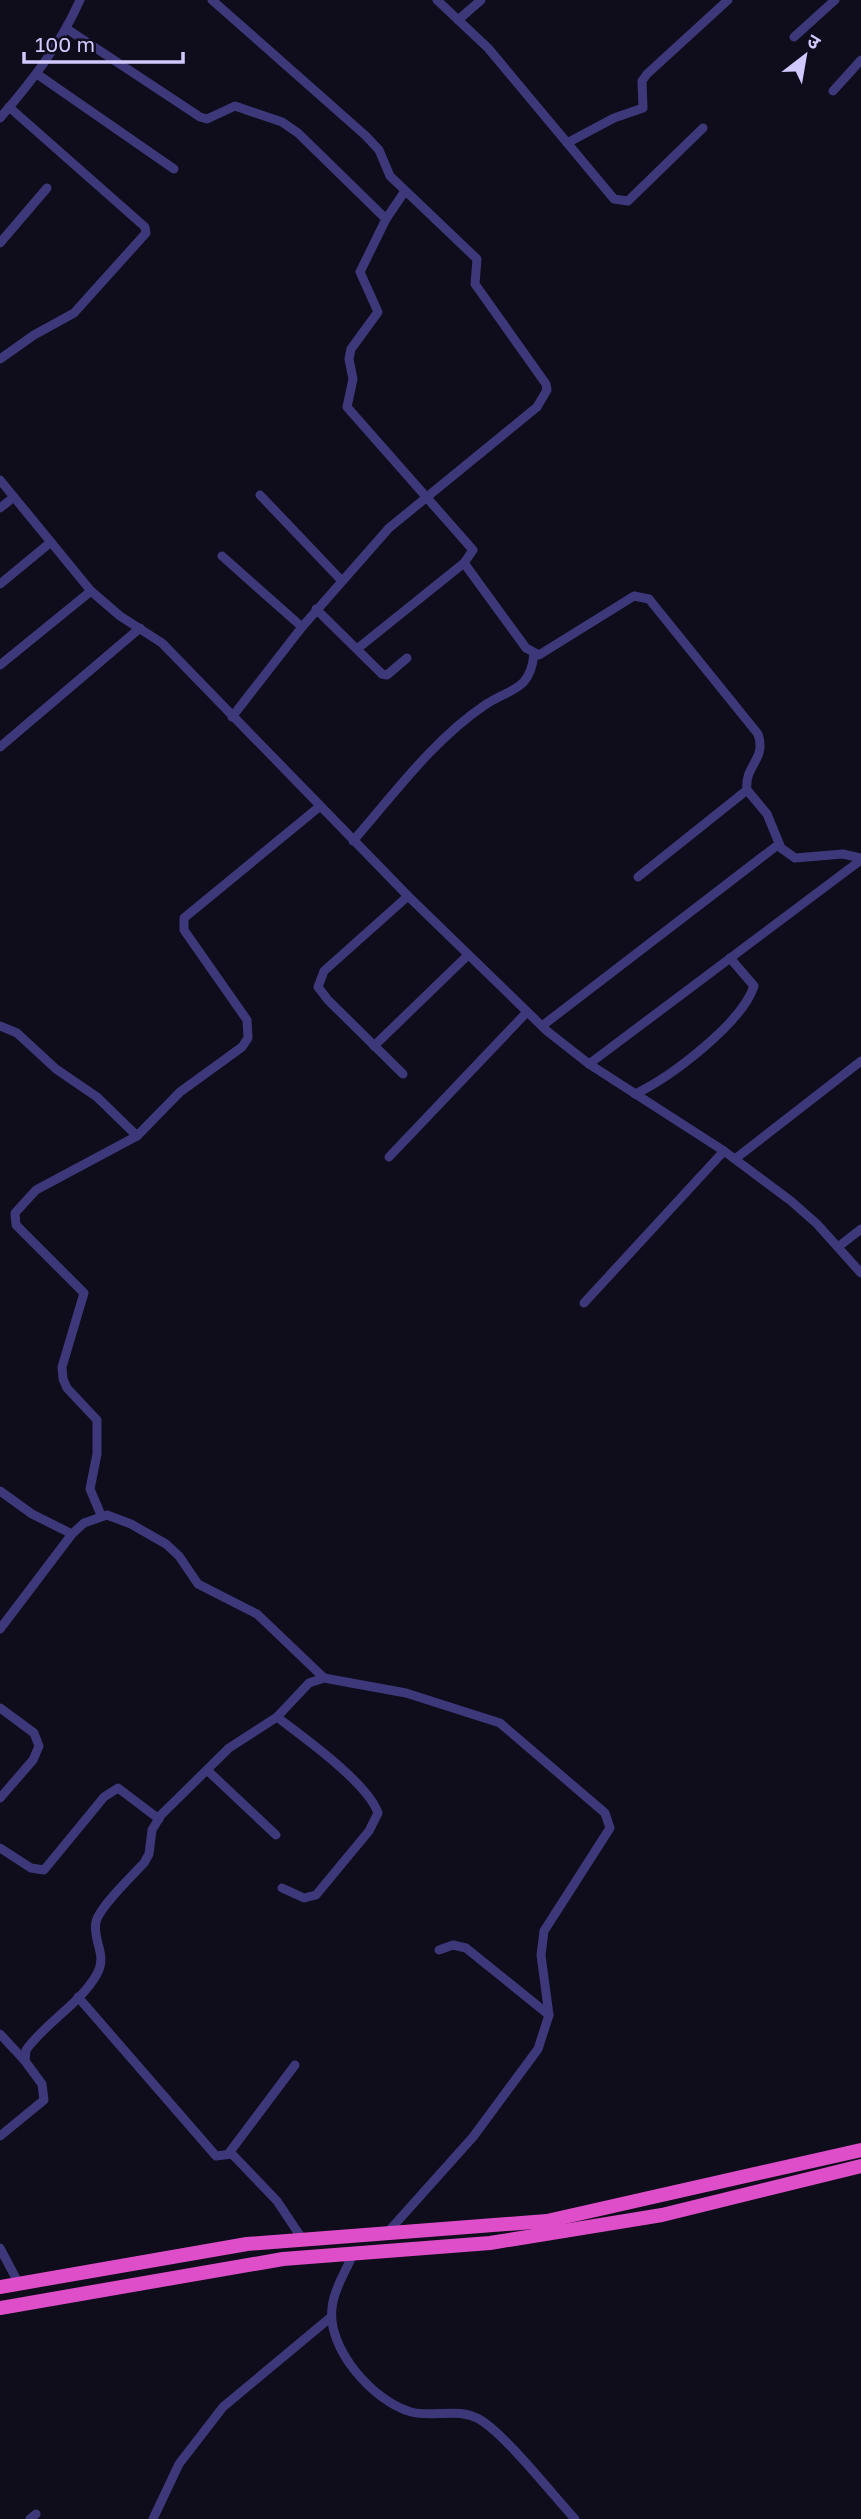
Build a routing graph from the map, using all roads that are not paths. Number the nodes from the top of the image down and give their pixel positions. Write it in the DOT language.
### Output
graph roads {
  1 [pos="80,0"];
  2 [pos="212,0"];
  3 [pos="437,0"];
  4 [pos="481,0"];
  5 [pos="728,0"];
  6 [pos="835,0"];
  7 [pos="458,20"];
  8 [pos="67,29"];
  9 [pos="793,37"];
  10 [pos="861,60"];
  11 [pos="37,74"];
  12 [pos="832,91"];
  13 [pos="9,107"];
  14 [pos="0,118"];
  15 [pos="703,128"];
  16 [pos="567,143"];
  17 [pos="174,169"];
  18 [pos="47,188"];
  19 [pos="405,191"];
  20 [pos="386,219"];
  21 [pos="0,243"];
  22 [pos="0,359"];
  23 [pos="0,480"];
  24 [pos="260,495"];
  25 [pos="14,497"];
  26 [pos="427,498"];
  27 [pos="0,508"];
  28 [pos="51,542"];
  29 [pos="222,556"];
  30 [pos="464,563"];
  31 [pos="341,580"];
  32 [pos="0,584"];
  33 [pos="92,591"];
  34 [pos="316,609"];
  35 [pos="302,627"];
  36 [pos="140,628"];
  37 [pos="357,649"];
  38 [pos="534,654"];
  39 [pos="407,658"];
  40 [pos="0,665"];
  41 [pos="232,717"];
  42 [pos="0,747"];
  43 [pos="747,790"];
  44 [pos="319,807"];
  45 [pos="353,841"];
  46 [pos="779,844"];
  47 [pos="861,859"];
  48 [pos="638,877"];
  49 [pos="408,896"];
  50 [pos="468,955"];
  51 [pos="730,958"];
  52 [pos="527,1012"];
  53 [pos="0,1026"];
  54 [pos="542,1026"];
  55 [pos="374,1046"];
  56 [pos="861,1061"];
  57 [pos="589,1064"];
  58 [pos="403,1074"];
  59 [pos="635,1094"];
  60 [pos="137,1136"];
  61 [pos="724,1151"];
  62 [pos="389,1157"];
  63 [pos="735,1159"];
  64 [pos="861,1229"];
  65 [pos="838,1247"];
  66 [pos="861,1273"];
  67 [pos="584,1303"];
  68 [pos="0,1491"];
  69 [pos="101,1516"];
  70 [pos="72,1534"];
  71 [pos="0,1629"];
  72 [pos="324,1678"];
  73 [pos="0,1708"];
  74 [pos="277,1717"];
  75 [pos="207,1770"];
  76 [pos="0,1798"];
  77 [pos="159,1819"];
  78 [pos="276,1835"];
  79 [pos="0,1847"];
  80 [pos="282,1888"];
  81 [pos="439,1950"];
  82 [pos="78,1997"];
  83 [pos="549,2015"];
  84 [pos="0,2034"];
  85 [pos="25,2061"];
  86 [pos="295,2065"];
  87 [pos="0,2136"];
  88 [pos="861,2150"];
  89 [pos="229,2153"];
  90 [pos="861,2166"];
  91 [pos="387,2233"];
  92 [pos="303,2240"];
  93 [pos="0,2248"];
  94 [pos="354,2254"];
  95 [pos="19,2284"];
  96 [pos="0,2287"];
  97 [pos="0,2308"];
  98 [pos="331,2317"];
  99 [pos="153,2519"];
  100 [pos="575,2519"];
  1 -- 8 [label="street"];
  2 -- 19 [label="street"];
  3 -- 7 [label="street"];
  4 -- 7 [label="street"];
  5 -- 16 [label="street"];
  6 -- 9 [label="street"];
  7 -- 16 [label="street"];
  8 -- 11 [label="street"];
  8 -- 20 [label="street"];
  10 -- 12 [label="street"];
  11 -- 13 [label="street"];
  11 -- 17 [label="street"];
  13 -- 14 [label="street"];
  13 -- 22 [label="street"];
  15 -- 16 [label="street"];
  18 -- 21 [label="street"];
  19 -- 20 [label="street"];
  19 -- 26 [label="street"];
  20 -- 26 [label="street"];
  23 -- 25 [label="street"];
  24 -- 31 [label="street"];
  25 -- 27 [label="street"];
  25 -- 28 [label="street"];
  26 -- 30 [label="street"];
  26 -- 31 [label="street"];
  28 -- 32 [label="street"];
  28 -- 33 [label="street"];
  29 -- 35 [label="street"];
  30 -- 37 [label="street"];
  30 -- 38 [label="street"];
  31 -- 34 [label="street"];
  33 -- 36 [label="street"];
  33 -- 40 [label="street"];
  34 -- 35 [label="street"];
  34 -- 37 [label="street"];
  35 -- 41 [label="street"];
  36 -- 41 [label="street"];
  36 -- 42 [label="street"];
  37 -- 39 [label="street"];
  38 -- 43 [label="street"];
  38 -- 45 [label="street"];
  41 -- 44 [label="street"];
  43 -- 46 [label="street"];
  43 -- 48 [label="street"];
  44 -- 45 [label="street"];
  44 -- 60 [label="street"];
  45 -- 49 [label="street"];
  46 -- 47 [label="street"];
  46 -- 54 [label="street"];
  47 -- 51 [label="street"];
  49 -- 50 [label="street"];
  49 -- 55 [label="street"];
  50 -- 52 [label="street"];
  50 -- 55 [label="street"];
  51 -- 57 [label="street"];
  51 -- 59 [label="street"];
  52 -- 54 [label="street"];
  52 -- 62 [label="street"];
  53 -- 60 [label="street"];
  54 -- 57 [label="street"];
  55 -- 58 [label="street"];
  56 -- 63 [label="street"];
  57 -- 59 [label="street"];
  59 -- 61 [label="street"];
  60 -- 69 [label="street"];
  61 -- 63 [label="street"];
  61 -- 67 [label="street"];
  63 -- 65 [label="street"];
  64 -- 65 [label="street"];
  65 -- 66 [label="street"];
  68 -- 70 [label="street"];
  69 -- 70 [label="street"];
  69 -- 72 [label="street"];
  70 -- 71 [label="street"];
  72 -- 74 [label="street"];
  72 -- 83 [label="street"];
  73 -- 76 [label="street"];
  74 -- 75 [label="street"];
  74 -- 80 [label="street"];
  75 -- 77 [label="street"];
  75 -- 78 [label="street"];
  77 -- 79 [label="street"];
  77 -- 82 [label="street"];
  81 -- 83 [label="street"];
  82 -- 85 [label="street"];
  82 -- 89 [label="street"];
  83 -- 91 [label="street"];
  84 -- 85 [label="street"];
  85 -- 87 [label="street"];
  86 -- 89 [label="street"];
  88 -- 91 [label="highway"];
  89 -- 92 [label="street"];
  90 -- 94 [label="highway"];
  91 -- 92 [label="highway"];
  92 -- 95 [label="highway"];
  93 -- 95 [label="street"];
  94 -- 97 [label="highway"];
  94 -- 98 [label="street"];
  95 -- 96 [label="highway"];
  98 -- 99 [label="street"];
  98 -- 100 [label="street"];
}
